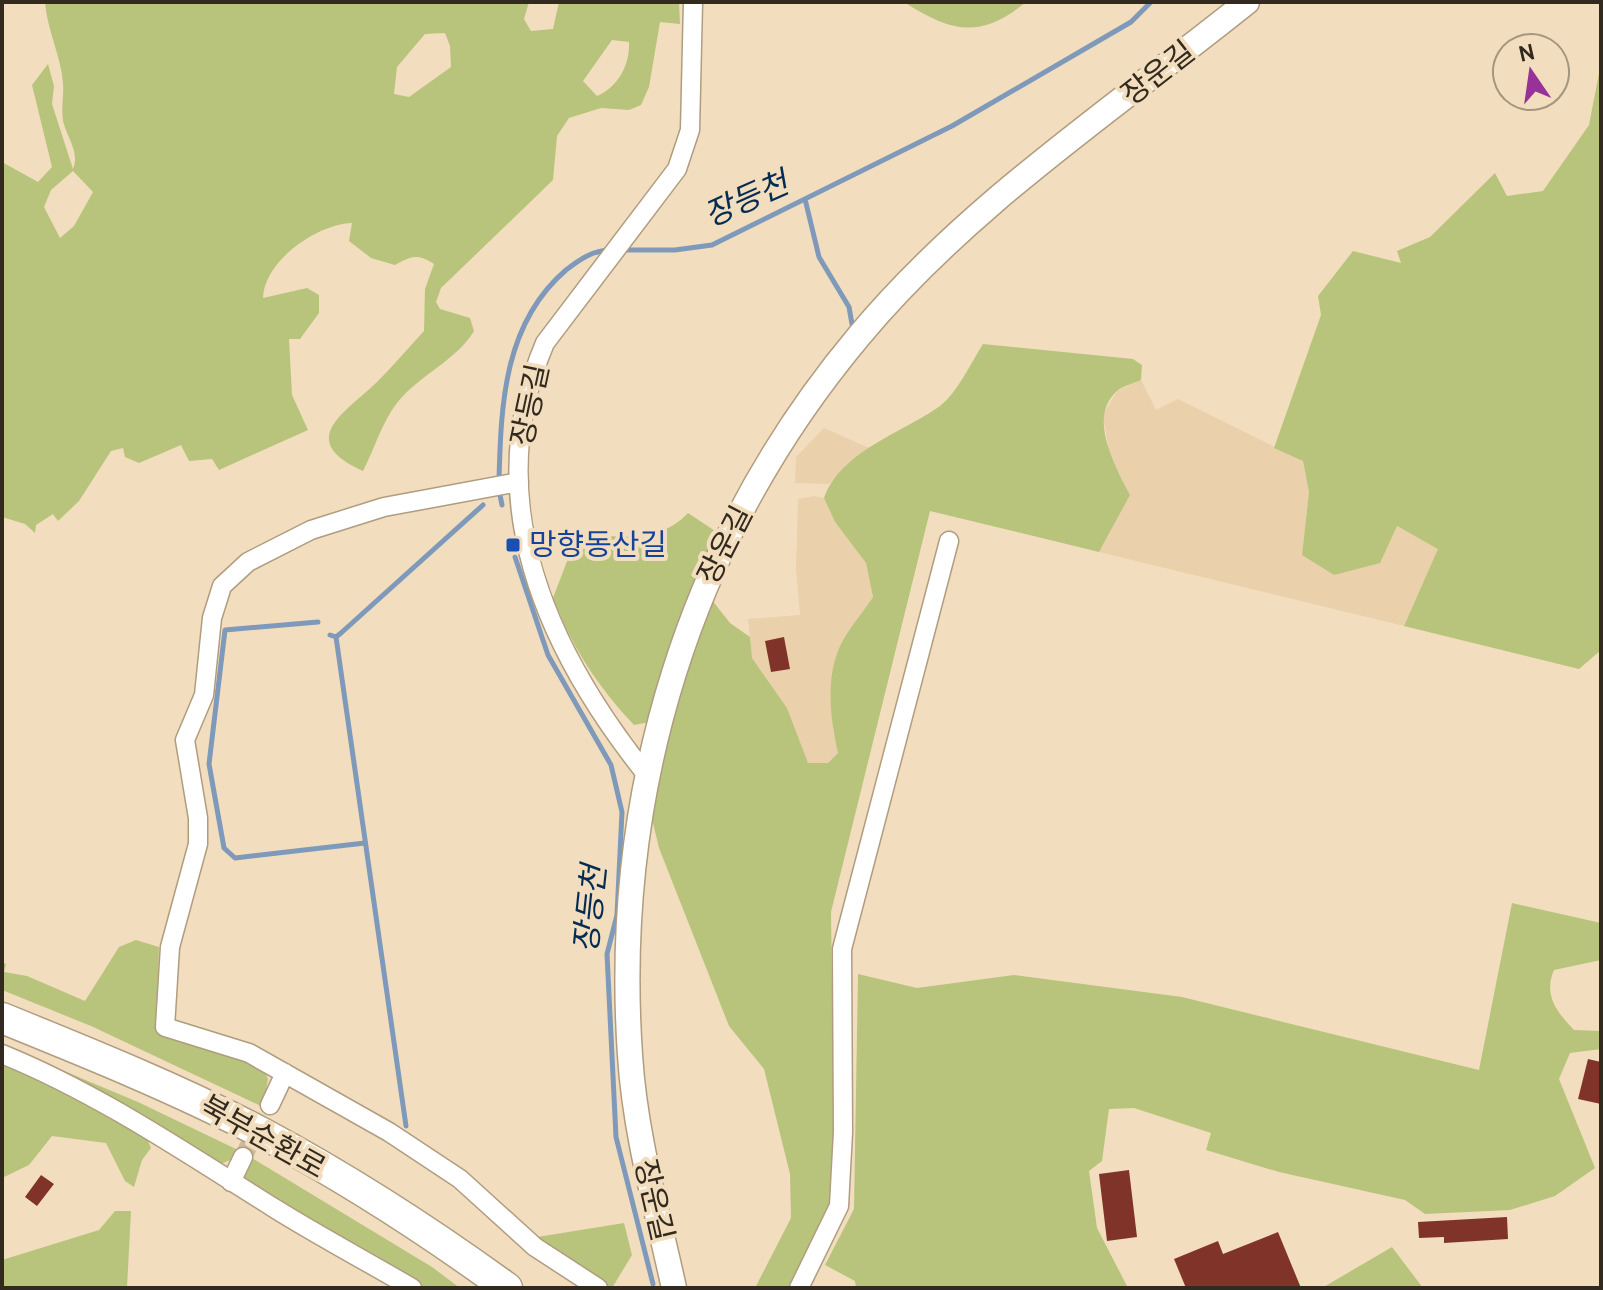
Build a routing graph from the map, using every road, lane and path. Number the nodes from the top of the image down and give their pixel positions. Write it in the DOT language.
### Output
graph roads {
  1 [pos="693,2"];
  2 [pos="1247,2"];
  3 [pos="506,484"];
  4 [pos="949,541"];
  5 [pos="646,774"];
  6 [pos="2,1018"];
  7 [pos="2,1054"];
  8 [pos="285,1073"];
  9 [pos="270,1105"];
  10 [pos="243,1157"];
  11 [pos="231,1182"];
  12 [pos="412,1288"];
  13 [pos="507,1288"];
  14 [pos="598,1288"];
  15 [pos="674,1288"];
  16 [pos="799,1288"];
  1 -- 3 [label="street, 장등길"];
  2 -- 5 [label="street, 장운길"];
  3 -- 5 [label="street, 장등길"];
  3 -- 8 [label="street"];
  4 -- 16 [label="street"];
  5 -- 15 [label="street, 장운길"];
  6 -- 13 [label="main road, 북부순환로"];
  7 -- 11 [label="street"];
  8 -- 9 [label="street"];
  8 -- 14 [label="street"];
  10 -- 11 [label="street"];
  11 -- 12 [label="street"];
}
